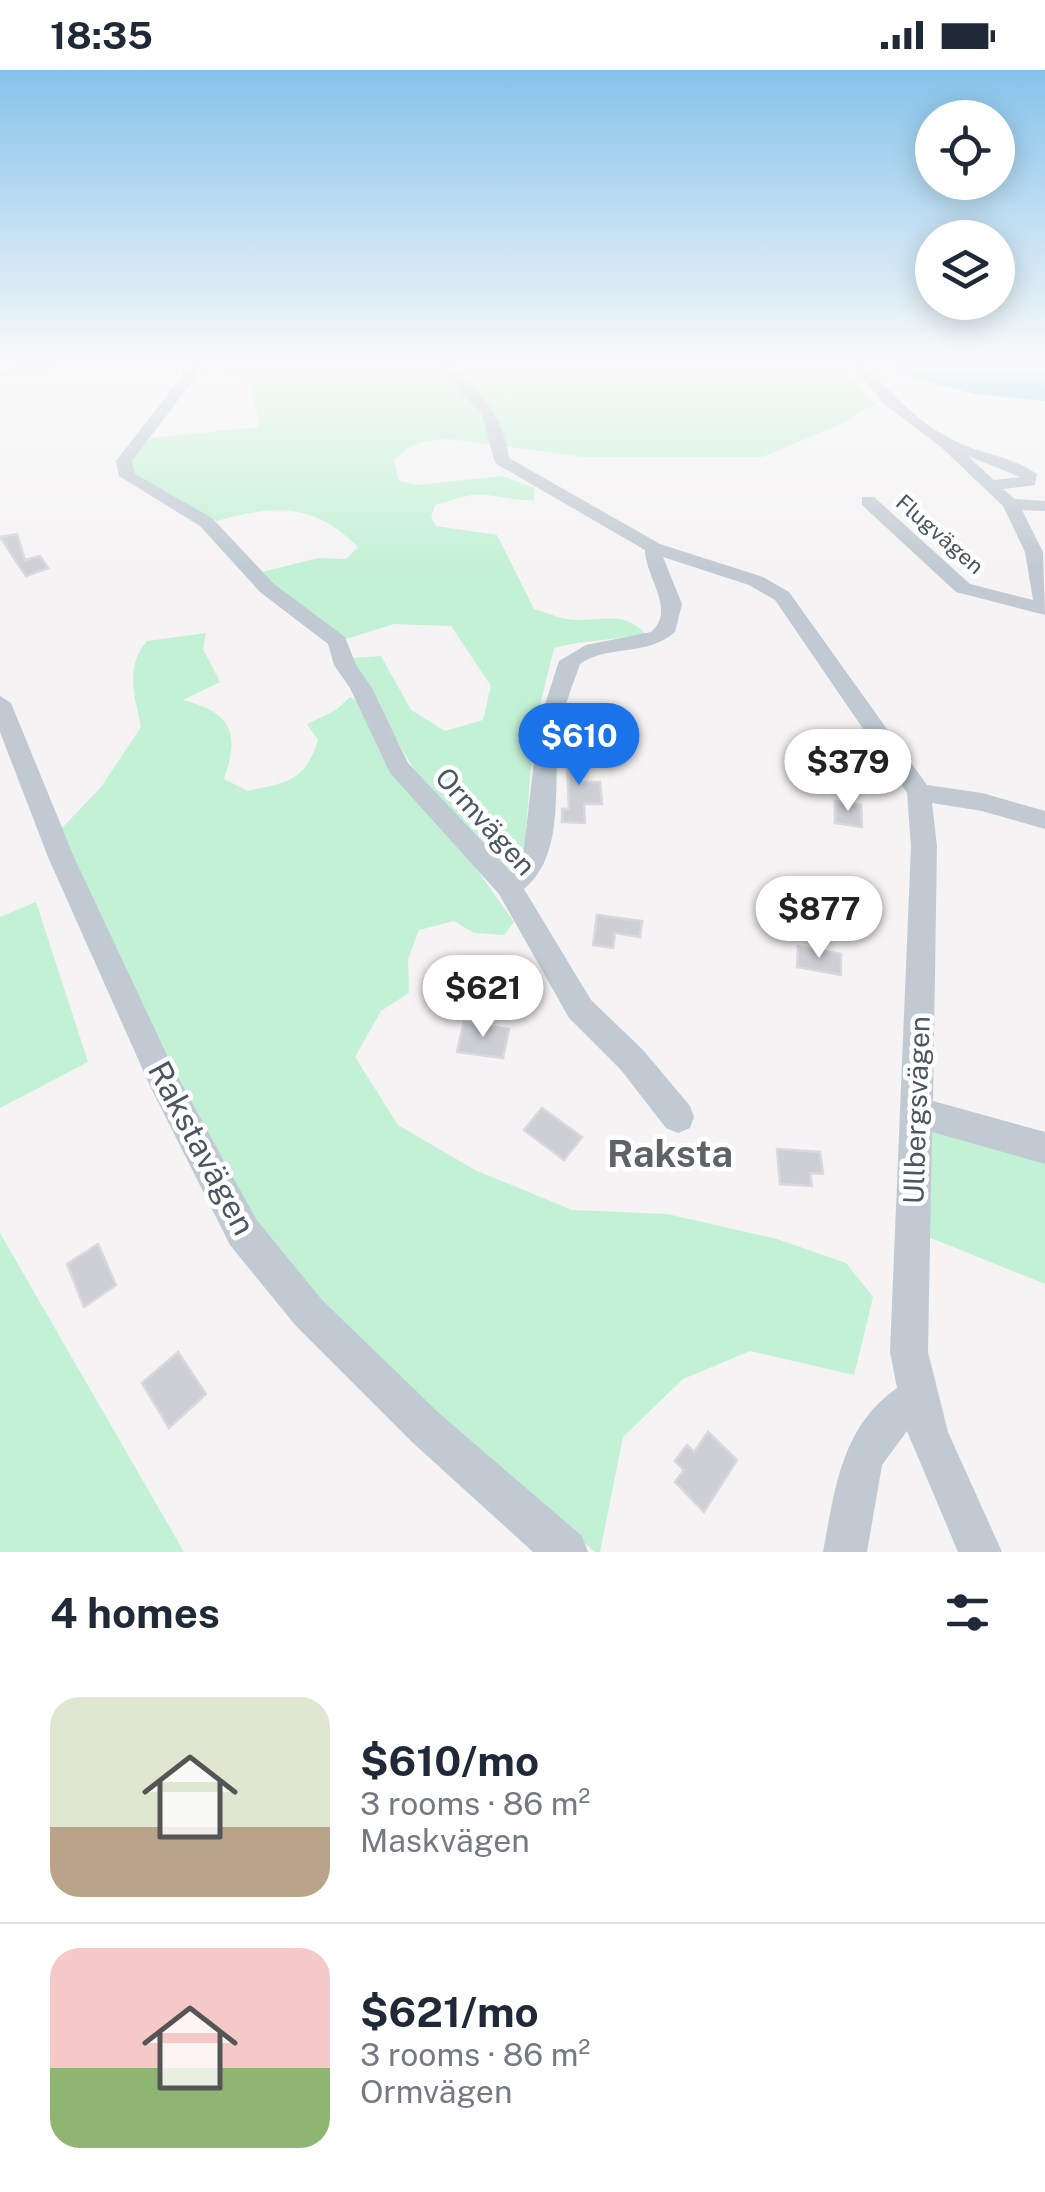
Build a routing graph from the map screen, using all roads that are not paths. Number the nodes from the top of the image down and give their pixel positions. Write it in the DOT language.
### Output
graph roads {
  1 [pos="146,431"];
  2 [pos="499,431"];
  3 [pos="930,431"];
  4 [pos="948,444"];
  5 [pos="989,485"];
  6 [pos="868,500"];
  7 [pos="1010,504"];
  8 [pos="1045,506"];
  9 [pos="654,548"];
  10 [pos="1045,608"];
  11 [pos="0,703"];
  12 [pos="919,792"];
  13 [pos="1045,820"];
  14 [pos="510,887"];
  15 [pos="917,1112"];
  16 [pos="678,1117"];
  17 [pos="1045,1148"];
  18 [pos="917,1399"];
  19 [pos="566,1552"];
  20 [pos="845,1552"];
  21 [pos="980,1552"];
  1 -- 14 [label="street, Ormvägen"];
  2 -- 9 [label="street, Ullbergsvägen"];
  3 -- 4 [label="street"];
  4 -- 5 [label="street"];
  4 -- 5 [label="street"];
  5 -- 7 [label="street"];
  6 -- 10 [label="street, Flugvägen"];
  7 -- 8 [label="street"];
  7 -- 10 [label="street"];
  9 -- 12 [label="street, Ullbergsvägen"];
  9 -- 14 [label="street"];
  11 -- 19 [label="street, Rakstavägen"];
  12 -- 13 [label="street"];
  12 -- 15 [label="street, Ullbergsvägen"];
  14 -- 16 [label="street, Ormvägen"];
  15 -- 17 [label="street"];
  15 -- 18 [label="street, Ullbergsvägen"];
  18 -- 20 [label="street"];
  18 -- 21 [label="street, Ullbergsvägen"];
}
